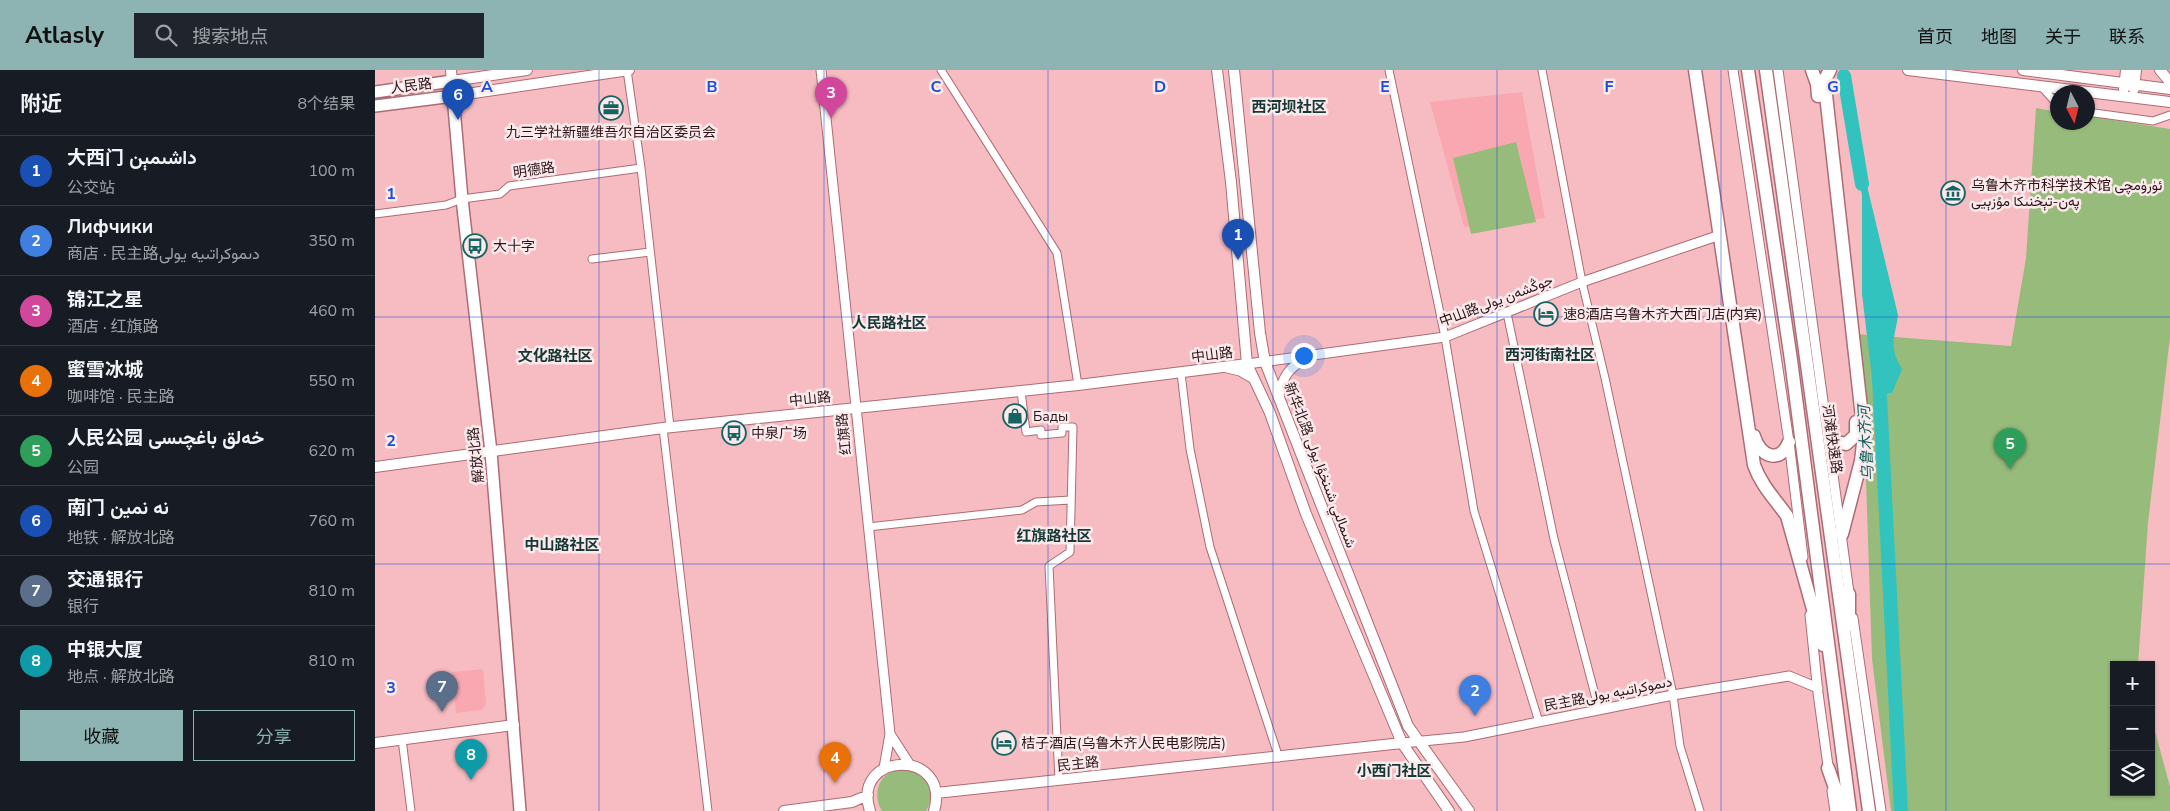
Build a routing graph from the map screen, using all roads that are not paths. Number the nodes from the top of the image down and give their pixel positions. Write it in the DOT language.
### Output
graph roads {
  1 [pos="527,70"];
  2 [pos="628,70"];
  3 [pos="821,70"];
  4 [pos="941,70"];
  5 [pos="1217,70"];
  6 [pos="1234,70"];
  7 [pos="1389,70"];
  8 [pos="1542,70"];
  9 [pos="1695,70"];
  10 [pos="1700,70"];
  11 [pos="1733,70"];
  12 [pos="1749,70"];
  13 [pos="1766,70"];
  14 [pos="1778,70"];
  15 [pos="1812,70"];
  16 [pos="1830,70"];
  17 [pos="1908,70"];
  18 [pos="2023,70"];
  19 [pos="2091,70"];
  20 [pos="2126,70"];
  21 [pos="2136,70"];
  22 [pos="2160,70"];
  23 [pos="451,75"];
  24 [pos="2074,76"];
  25 [pos="2170,82"];
  26 [pos="2130,83"];
  27 [pos="2039,85"];
  28 [pos="2170,89"];
  29 [pos="375,92"];
  30 [pos="453,96"];
  31 [pos="2050,97"];
  32 [pos="2128,97"];
  33 [pos="2170,102"];
  34 [pos="375,106"];
  35 [pos="2095,113"];
  36 [pos="2170,115"];
  37 [pos="641,168"];
  38 [pos="462,198"];
  39 [pos="375,214"];
  40 [pos="1717,236"];
  41 [pos="650,252"];
  42 [pos="592,259"];
  43 [pos="1582,282"];
  44 [pos="1507,312"];
  45 [pos="1445,337"];
  46 [pos="1320,354"];
  47 [pos="1265,362"];
  48 [pos="1247,364"];
  49 [pos="1214,369"];
  50 [pos="1181,373"];
  51 [pos="1253,379"];
  52 [pos="1078,385"];
  53 [pos="1021,391"];
  54 [pos="1279,396"];
  55 [pos="855,408"];
  56 [pos="667,428"];
  57 [pos="1829,433"];
  58 [pos="1789,442"];
  59 [pos="491,452"];
  60 [pos="375,467"];
  61 [pos="1071,500"];
  62 [pos="868,527"];
  63 [pos="1842,534"];
  64 [pos="1849,594"];
  65 [pos="1808,595"];
  66 [pos="1850,672"];
  67 [pos="1835,686"];
  68 [pos="1818,688"];
  69 [pos="1673,695"];
  70 [pos="1599,710"];
  71 [pos="1539,722"];
  72 [pos="514,725"];
  73 [pos="891,734"];
  74 [pos="402,739"];
  75 [pos="1418,741"];
  76 [pos="375,743"];
  77 [pos="1402,743"];
  78 [pos="1279,758"];
  79 [pos="910,764"];
  80 [pos="884,768"];
  81 [pos="1828,768"];
  82 [pos="1059,780"];
  83 [pos="936,793"];
  84 [pos="867,795"];
  85 [pos="411,811"];
  86 [pos="520,811"];
  87 [pos="708,811"];
  88 [pos="784,811"];
  89 [pos="870,811"];
  90 [pos="934,811"];
  91 [pos="1449,811"];
  92 [pos="1469,811"];
  93 [pos="1700,811"];
  94 [pos="1835,811"];
  95 [pos="1843,811"];
  96 [pos="1850,811"];
  97 [pos="1869,811"];
  98 [pos="1881,811"];
  1 -- 23 [label="main road, 人民路"];
  2 -- 30 [label="main road, 人民路"];
  2 -- 37 [label="street"];
  3 -- 55 [label="street, 红旗路"];
  4 -- 52 [label="street"];
  5 -- 48 [label="main road, 新华北路 شىمالىي شىنخۇا يولى"];
  6 -- 47 [label="main road, 新华北路 شىمالىي شىنخۇا يولى"];
  7 -- 45 [label="street"];
  8 -- 43 [label="street"];
  9 -- 65 [label="highway"];
  10 -- 58 [label="highway"];
  11 -- 58 [label="street"];
  12 -- 67 [label="highway"];
  13 -- 66 [label="highway, 河滩快速路"];
  14 -- 57 [label="street"];
  15 -- 57 [label="highway"];
  16 -- 63 [label="highway"];
  17 -- 27 [label="main road"];
  18 -- 24 [label="main road"];
  19 -- 24 [label="main road"];
  20 -- 26 [label="main road"];
  21 -- 26 [label="main road"];
  22 -- 25 [label="main road"];
  23 -- 29 [label="main road, 人民路"];
  23 -- 30 [label="main road"];
  24 -- 26 [label="main road"];
  26 -- 28 [label="main road"];
  26 -- 32 [label="main road"];
  27 -- 31 [label="street"];
  27 -- 32 [label="main road"];
  30 -- 34 [label="main road, 人民路"];
  30 -- 38 [label="main road, 解放北路"];
  32 -- 33 [label="main road"];
  35 -- 36 [label="street"];
  37 -- 38 [label="street, 明德路"];
  37 -- 41 [label="street"];
  38 -- 39 [label="street, 明德路"];
  38 -- 59 [label="main road, 解放北路"];
  40 -- 43 [label="street, 中山路جوڭشەن يولى"];
  41 -- 42 [label="street"];
  41 -- 56 [label="street"];
  43 -- 44 [label="street, 中山路جوڭشەن يولى"];
  43 -- 69 [label="street"];
  44 -- 45 [label="street, 中山路جوڭشەن يولى"];
  44 -- 70 [label="street"];
  45 -- 46 [label="street, 中山路جوڭشەن يولى"];
  45 -- 71 [label="street"];
  46 -- 47 [label="street, 中山路جوڭشەن يولى"];
  46 -- 54 [label="street"];
  47 -- 48 [label="street, 中山路جوڭشەن يولى"];
  47 -- 54 [label="main road, 新华北路 شىمالىي شىنخۇا يولى"];
  48 -- 49 [label="main road, 中山路"];
  48 -- 51 [label="main road, 新华北路 شىمالىي شىنخۇا يولى"];
  49 -- 50 [label="main road, 中山路"];
  49 -- 51 [label="street"];
  50 -- 52 [label="main road, 中山路"];
  50 -- 78 [label="street"];
  51 -- 77 [label="main road, 新华北路 شىمالىي شىنخۇا يولى"];
  52 -- 53 [label="main road, 中山路"];
  53 -- 55 [label="main road, 中山路"];
  53 -- 61 [label="street"];
  54 -- 75 [label="main road, 新华北路 شىمالىي شىنخۇا يولى"];
  55 -- 56 [label="main road, 中山路"];
  55 -- 62 [label="street, 红旗路"];
  56 -- 59 [label="main road, 中山路"];
  56 -- 87 [label="street"];
  57 -- 63 [label="street"];
  58 -- 65 [label="street"];
  59 -- 60 [label="main road, 中山路"];
  59 -- 72 [label="main road, 解放北路"];
  61 -- 62 [label="street"];
  61 -- 82 [label="street"];
  62 -- 73 [label="street, 红旗路"];
  63 -- 64 [label="street"];
  64 -- 66 [label="highway"];
  64 -- 98 [label="street"];
  65 -- 67 [label="highway"];
  65 -- 68 [label="street"];
  66 -- 97 [label="highway, 河滩快速路"];
  67 -- 96 [label="highway"];
  68 -- 69 [label="street, 民主路دىموكراتىيە يولى"];
  68 -- 81 [label="street"];
  69 -- 70 [label="street, 民主路دىموكراتىيە يولى"];
  69 -- 93 [label="street"];
  70 -- 71 [label="street, 民主路دىموكراتىيە يولى"];
  71 -- 75 [label="street, 民主路دىموكراتىيە يولى"];
  72 -- 74 [label="main road"];
  72 -- 86 [label="main road, 解放北路"];
  73 -- 79 [label="street"];
  73 -- 80 [label="street"];
  74 -- 76 [label="main road"];
  74 -- 85 [label="street"];
  75 -- 77 [label="street, 民主路دىموكراتىيە يولى"];
  75 -- 92 [label="main road, 新华北路 شىمالىي شىنخۇا يولى"];
  77 -- 78 [label="main road, 民主路"];
  77 -- 91 [label="main road, 新华北路 شىمالىي شىنخۇا يولى"];
  78 -- 82 [label="main road, 民主路"];
  79 -- 80 [label="main road"];
  79 -- 83 [label="main road"];
  80 -- 84 [label="main road"];
  81 -- 94 [label="street"];
  81 -- 95 [label="highway"];
  82 -- 83 [label="main road, 民主路"];
  83 -- 90 [label="main road"];
  84 -- 88 [label="main road"];
  84 -- 89 [label="main road"];
}
